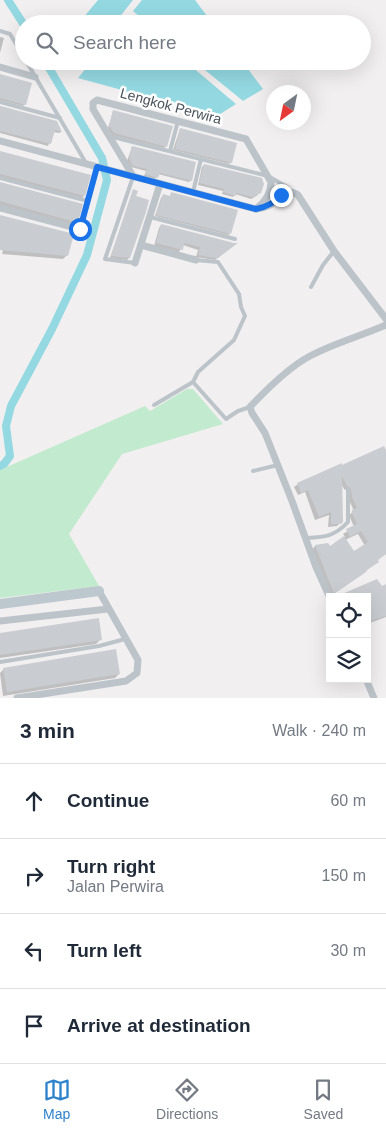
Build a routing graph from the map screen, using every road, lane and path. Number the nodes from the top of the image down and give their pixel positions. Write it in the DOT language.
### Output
graph roads {
  1 [pos="0,31"];
  2 [pos="15,42"];
  3 [pos="0,68"];
  4 [pos="31,70"];
  5 [pos="35,77"];
  6 [pos="0,102"];
  7 [pos="60,118"];
  8 [pos="178,121"];
  9 [pos="109,136"];
  10 [pos="0,141"];
  11 [pos="170,151"];
  12 [pos="201,159"];
  13 [pos="87,164"];
  14 [pos="97,167"];
  15 [pos="133,176"];
  16 [pos="268,176"];
  17 [pos="0,178"];
  18 [pos="160,184"];
  19 [pos="192,192"];
  20 [pos="290,192"];
  21 [pos="88,200"];
  22 [pos="0,208"];
  23 [pos="256,209"];
  24 [pos="150,217"];
  25 [pos="80,229"];
  26 [pos="235,239"];
  27 [pos="141,245"];
  28 [pos="334,251"];
  29 [pos="196,260"];
  30 [pos="135,263"];
  31 [pos="311,287"];
  32 [pos="386,319"];
  33 [pos="386,325"];
  34 [pos="192,382"];
  35 [pos="154,405"];
  36 [pos="250,407"];
  37 [pos="278,465"];
  38 [pos="253,471"];
  39 [pos="348,490"];
  40 [pos="305,538"];
  41 [pos="99,591"];
  42 [pos="328,593"];
  43 [pos="0,604"];
  44 [pos="108,610"];
  45 [pos="0,621"];
  46 [pos="126,639"];
  47 [pos="0,662"];
  48 [pos="368,683"];
  49 [pos="78,688"];
  50 [pos="43,696"];
  51 [pos="17,698"];
  52 [pos="80,698"];
  53 [pos="374,698"];
  1 -- 2 [label="lane"];
  3 -- 5 [label="street"];
  4 -- 5 [label="lane"];
  5 -- 7 [label="lane"];
  6 -- 7 [label="lane"];
  7 -- 13 [label="lane"];
  8 -- 9 [label="street, Lengkok Perwira"];
  8 -- 11 [label="lane"];
  8 -- 16 [label="street, Lengkok Perwira"];
  9 -- 11 [label="lane"];
  9 -- 15 [label="street, Lengkok Perwira"];
  10 -- 13 [label="street"];
  11 -- 12 [label="lane"];
  12 -- 16 [label="lane"];
  12 -- 19 [label="lane"];
  13 -- 14 [label="street"];
  14 -- 15 [label="street"];
  14 -- 21 [label="lane"];
  15 -- 18 [label="street"];
  15 -- 30 [label="lane"];
  16 -- 20 [label="lane"];
  16 -- 23 [label="street"];
  17 -- 21 [label="lane"];
  18 -- 19 [label="street"];
  18 -- 24 [label="street"];
  19 -- 23 [label="street"];
  20 -- 23 [label="street"];
  20 -- 28 [label="street"];
  21 -- 25 [label="lane"];
  22 -- 25 [label="street"];
  24 -- 26 [label="lane"];
  24 -- 27 [label="street"];
  27 -- 29 [label="street"];
  27 -- 30 [label="street"];
  28 -- 31 [label="lane"];
  28 -- 32 [label="street"];
  29 -- 34 [label="lane"];
  33 -- 36 [label="street"];
  34 -- 35 [label="lane"];
  34 -- 36 [label="lane"];
  36 -- 37 [label="street"];
  37 -- 38 [label="lane"];
  37 -- 40 [label="street"];
  39 -- 40 [label="lane"];
  40 -- 42 [label="street"];
  41 -- 43 [label="street"];
  41 -- 44 [label="street"];
  44 -- 45 [label="street"];
  44 -- 46 [label="street"];
  46 -- 47 [label="lane"];
  46 -- 49 [label="street"];
  48 -- 53 [label="street"];
  49 -- 50 [label="street"];
  49 -- 52 [label="street"];
  50 -- 51 [label="street"];
}
